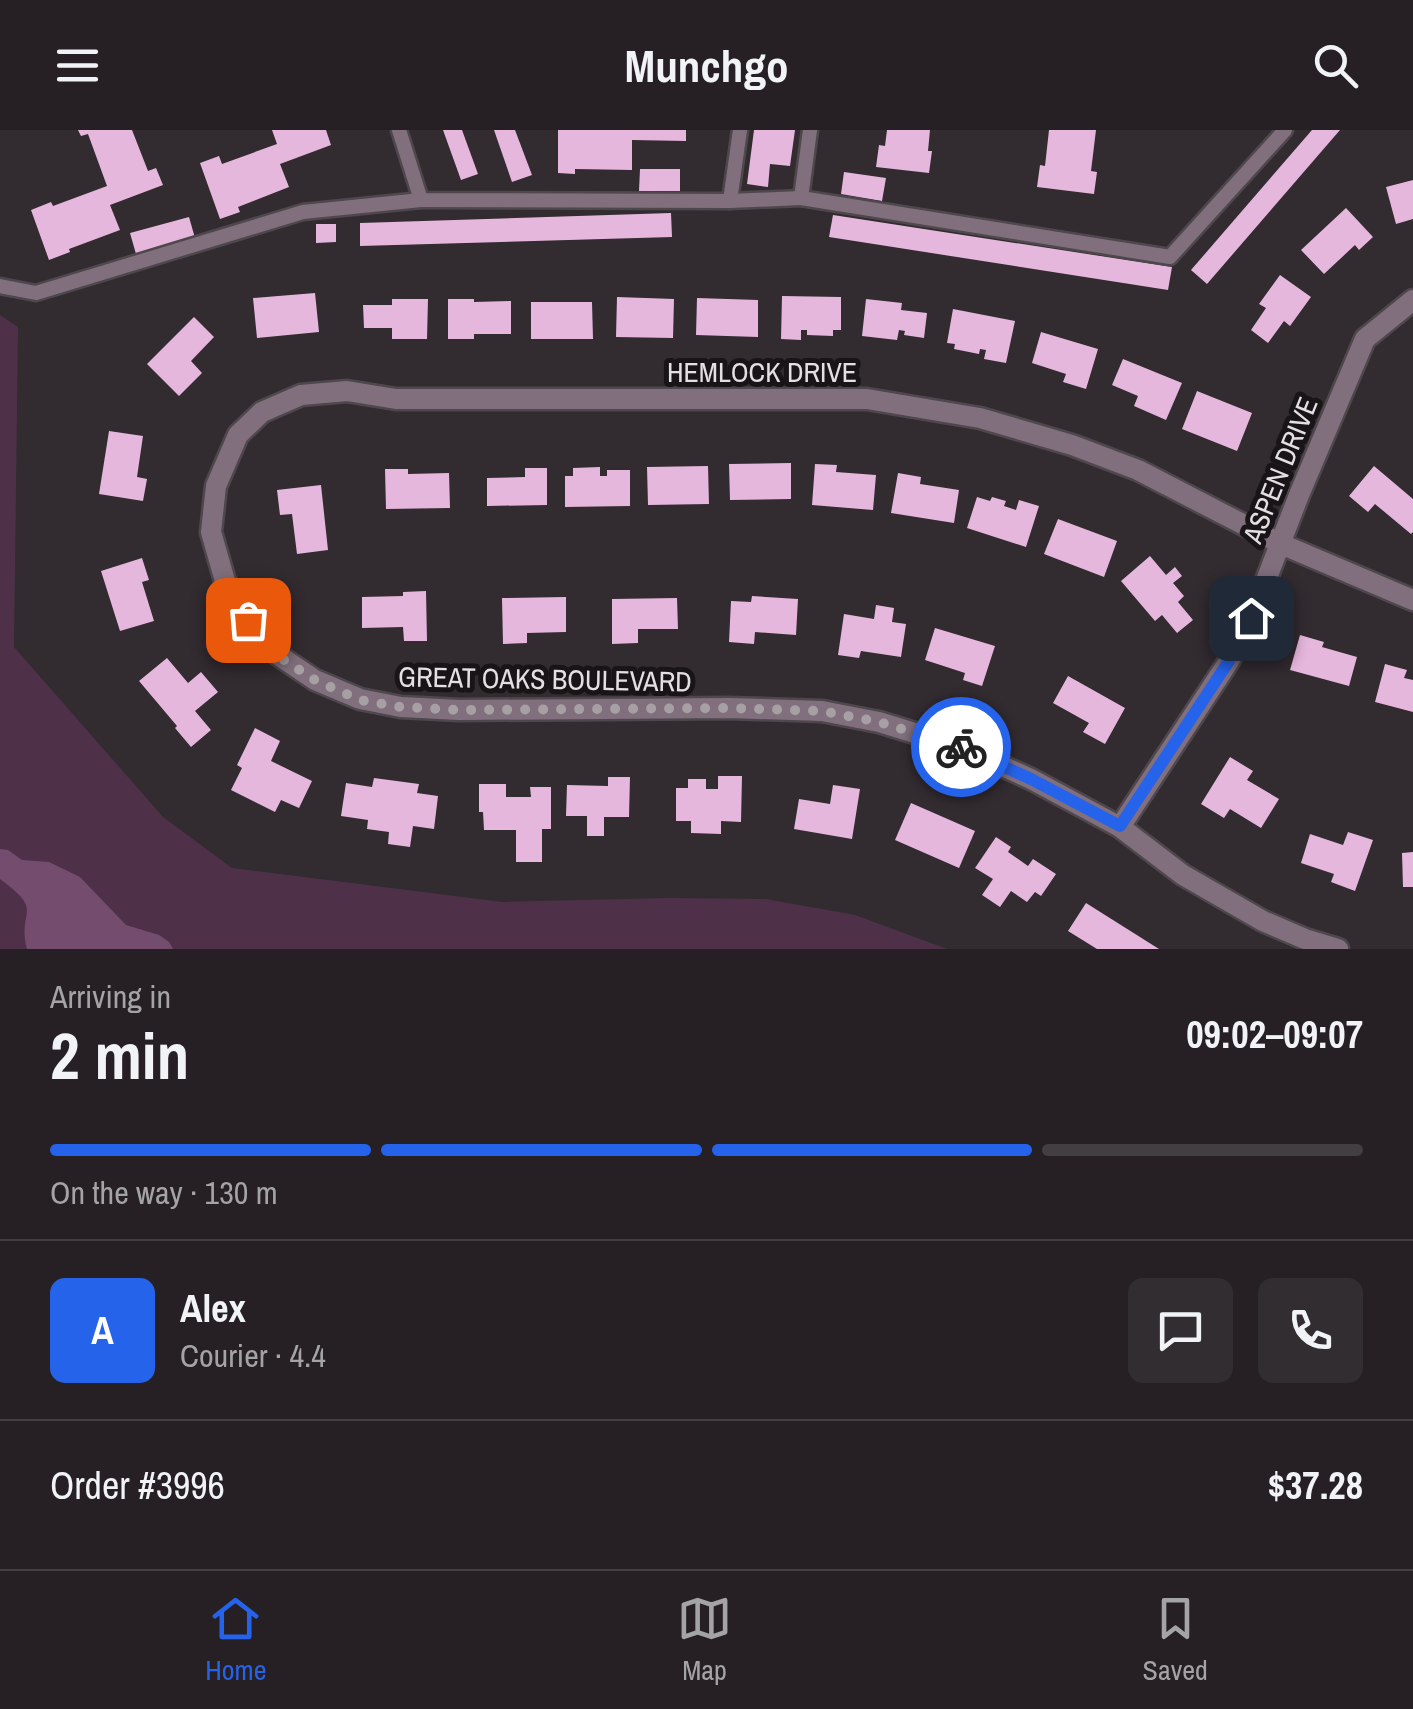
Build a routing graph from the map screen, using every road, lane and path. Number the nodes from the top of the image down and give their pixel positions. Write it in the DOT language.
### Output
graph roads {
  1 [pos="399,130"];
  2 [pos="740,130"];
  3 [pos="810,130"];
  4 [pos="1286,130"];
  5 [pos="801,198"];
  6 [pos="422,200"];
  7 [pos="730,201"];
  8 [pos="0,286"];
  9 [pos="1413,300"];
  10 [pos="1281,544"];
  11 [pos="225,581"];
  12 [pos="1413,600"];
  13 [pos="1120,826"];
  14 [pos="1338,949"];
  1 -- 6 [label="lane"];
  2 -- 7 [label="lane"];
  3 -- 5 [label="lane"];
  4 -- 5 [label="lane"];
  5 -- 7 [label="lane"];
  6 -- 7 [label="lane"];
  6 -- 8 [label="lane"];
  9 -- 10 [label="street, ASPEN DRIVE"];
  10 -- 11 [label="street, HEMLOCK DRIVE"];
  10 -- 12 [label="street, HEMLOCK DRIVE"];
  10 -- 13 [label="street, ASPEN DRIVE"];
  11 -- 13 [label="street, GREAT OAKS BOULEVARD"];
  13 -- 14 [label="street, GREAT OAKS BOULEVARD"];
}
